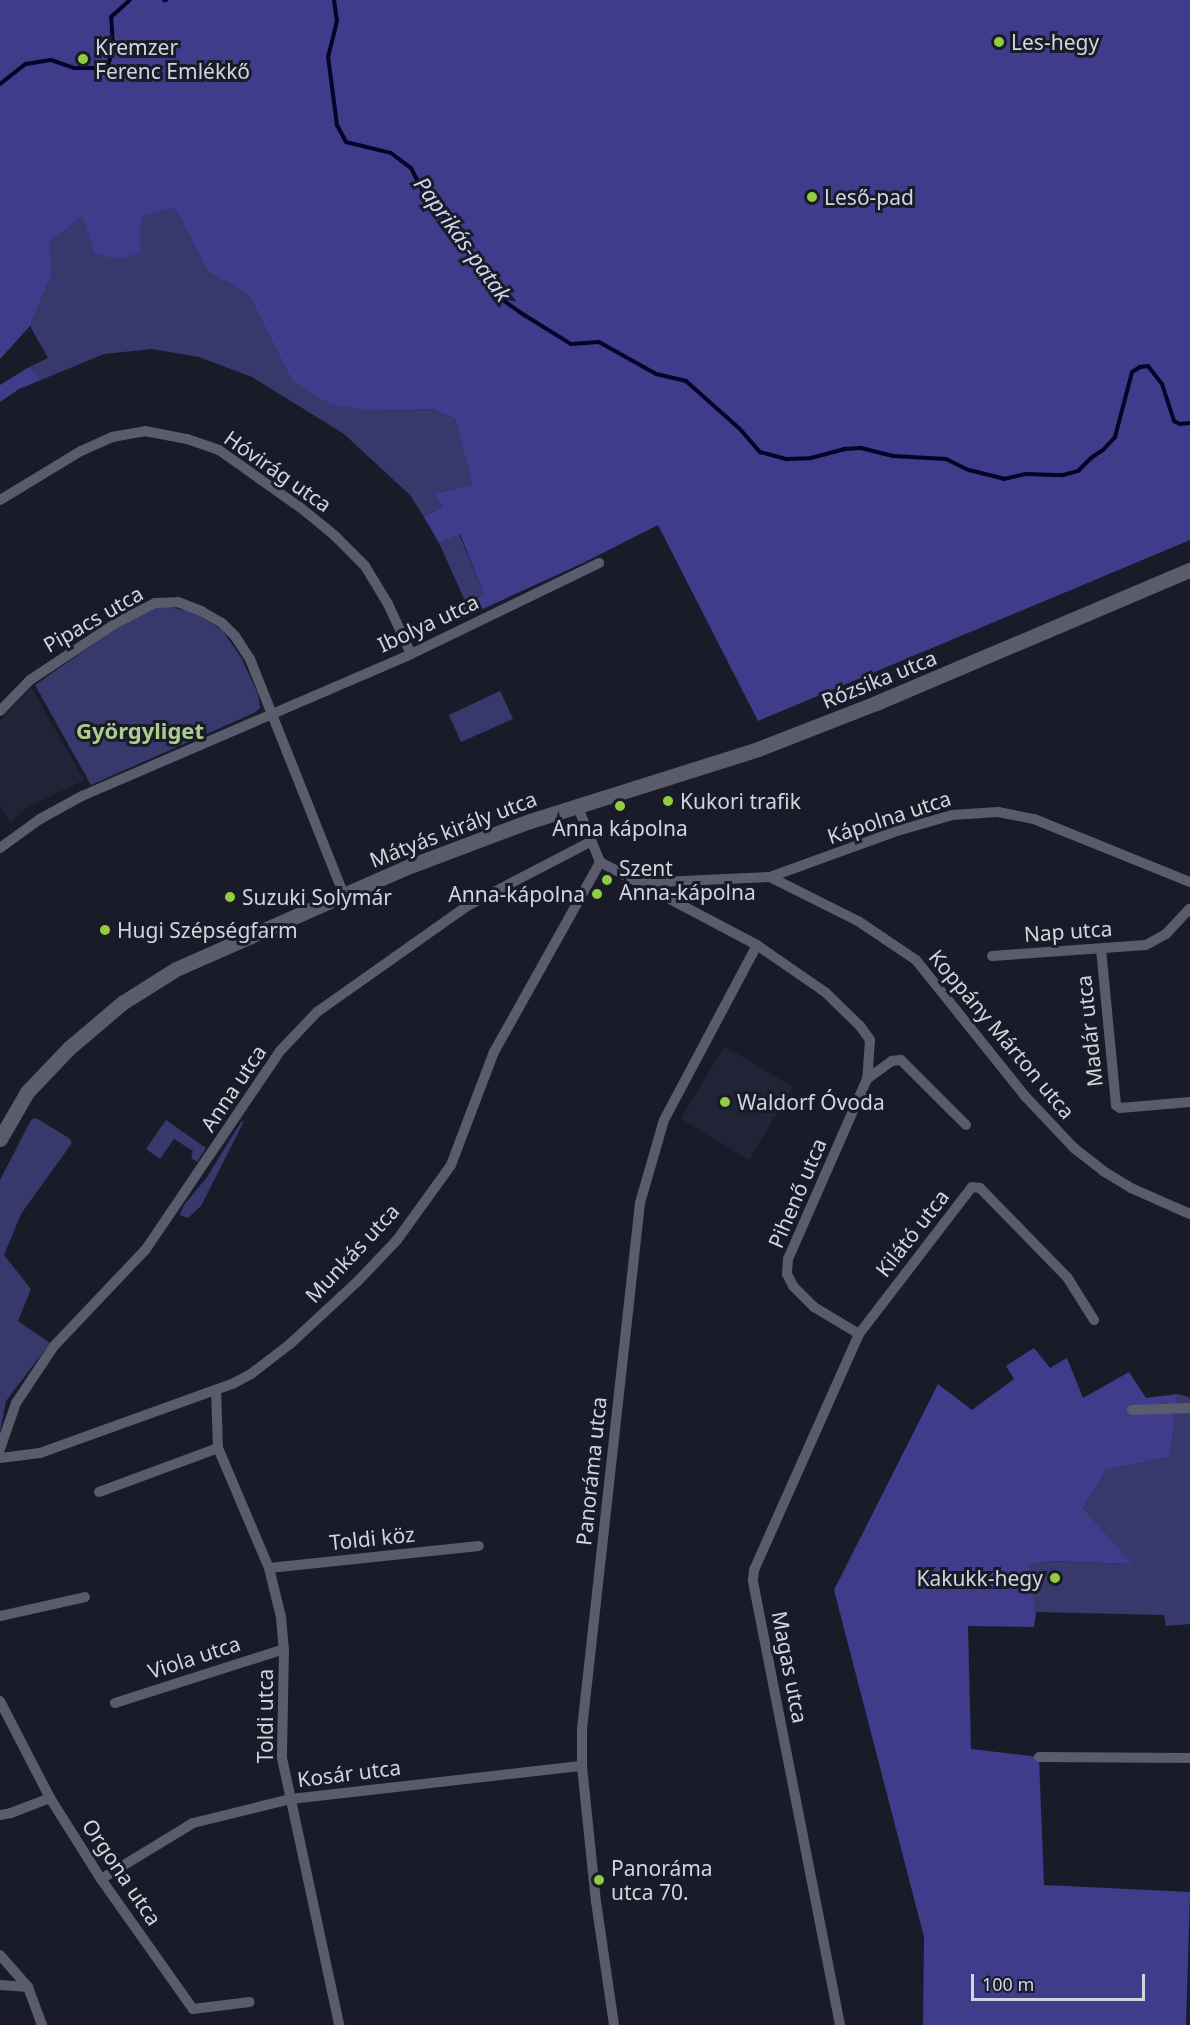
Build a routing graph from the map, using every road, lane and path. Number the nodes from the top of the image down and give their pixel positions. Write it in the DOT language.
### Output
graph roads {
  1 [pos="0,500"];
  2 [pos="599,563"];
  3 [pos="1190,570"];
  4 [pos="411,654"];
  5 [pos="0,711"];
  6 [pos="272,712"];
  7 [pos="577,805"];
  8 [pos="590,842"];
  9 [pos="0,848"];
  10 [pos="600,862"];
  11 [pos="770,877"];
  12 [pos="1190,882"];
  13 [pos="638,883"];
  14 [pos="344,895"];
  15 [pos="1190,908"];
  16 [pos="757,945"];
  17 [pos="1101,949"];
  18 [pos="992,956"];
  19 [pos="867,1079"];
  20 [pos="1190,1102"];
  21 [pos="966,1125"];
  22 [pos="0,1139"];
  23 [pos="1190,1214"];
  24 [pos="1094,1320"];
  25 [pos="859,1334"];
  26 [pos="216,1390"];
  27 [pos="1190,1408"];
  28 [pos="1132,1410"];
  29 [pos="218,1448"];
  30 [pos="0,1449"];
  31 [pos="0,1458"];
  32 [pos="99,1492"];
  33 [pos="479,1546"];
  34 [pos="269,1568"];
  35 [pos="85,1597"];
  36 [pos="0,1616"];
  37 [pos="284,1649"];
  38 [pos="0,1701"];
  39 [pos="115,1703"];
  40 [pos="1039,1757"];
  41 [pos="1190,1758"];
  42 [pos="582,1766"];
  43 [pos="50,1798"];
  44 [pos="291,1799"];
  45 [pos="0,1815"];
  46 [pos="101,1879"];
  47 [pos="0,1955"];
  48 [pos="0,1985"];
  49 [pos="28,1987"];
  50 [pos="250,2002"];
  51 [pos="42,2025"];
  52 [pos="339,2025"];
  53 [pos="614,2025"];
  54 [pos="840,2025"];
  1 -- 4 [label="street, Hóvirág utca"];
  2 -- 4 [label="street, Ibolya utca"];
  3 -- 7 [label="main road, Rózsika utca"];
  4 -- 6 [label="street, Ibolya utca"];
  5 -- 6 [label="street, Pipacs utca"];
  6 -- 9 [label="street, Ibolya utca"];
  6 -- 14 [label="street"];
  7 -- 8 [label="street"];
  7 -- 14 [label="main road, Mátyás király utca"];
  8 -- 10 [label="street"];
  8 -- 30 [label="street, Anna utca"];
  10 -- 13 [label="street, Pihenő utca"];
  10 -- 26 [label="street, Munkás utca"];
  11 -- 12 [label="street, Kápolna utca"];
  11 -- 13 [label="street, Koppány Márton utca"];
  11 -- 23 [label="street, Koppány Márton utca"];
  13 -- 16 [label="street, Pihenő utca"];
  14 -- 22 [label="main road, Mátyás király utca"];
  15 -- 17 [label="street, Nap utca"];
  16 -- 19 [label="street, Pihenő utca"];
  16 -- 42 [label="street, Panoráma utca"];
  17 -- 18 [label="street, Nap utca"];
  17 -- 20 [label="street, Madár utca"];
  19 -- 21 [label="street"];
  19 -- 25 [label="street, Pihenő utca"];
  24 -- 25 [label="street, Kilátó utca"];
  25 -- 54 [label="street, Magas utca"];
  26 -- 29 [label="street, Toldi utca"];
  26 -- 31 [label="street, Munkás utca"];
  27 -- 28 [label="street"];
  29 -- 32 [label="street"];
  29 -- 34 [label="street, Toldi utca"];
  33 -- 34 [label="street, Toldi köz"];
  34 -- 37 [label="street, Toldi utca"];
  35 -- 36 [label="street"];
  37 -- 39 [label="street, Viola utca"];
  37 -- 44 [label="street, Toldi utca"];
  38 -- 43 [label="street, Orgona utca"];
  40 -- 41 [label="street"];
  42 -- 44 [label="street, Kosár utca"];
  42 -- 53 [label="street, Panoráma utca"];
  43 -- 45 [label="street"];
  43 -- 46 [label="street, Orgona utca"];
  44 -- 46 [label="street, Kosár utca"];
  44 -- 52 [label="street, Toldi utca"];
  46 -- 50 [label="street, Orgona utca"];
  47 -- 49 [label="street"];
  48 -- 49 [label="street"];
  49 -- 51 [label="street"];
}
